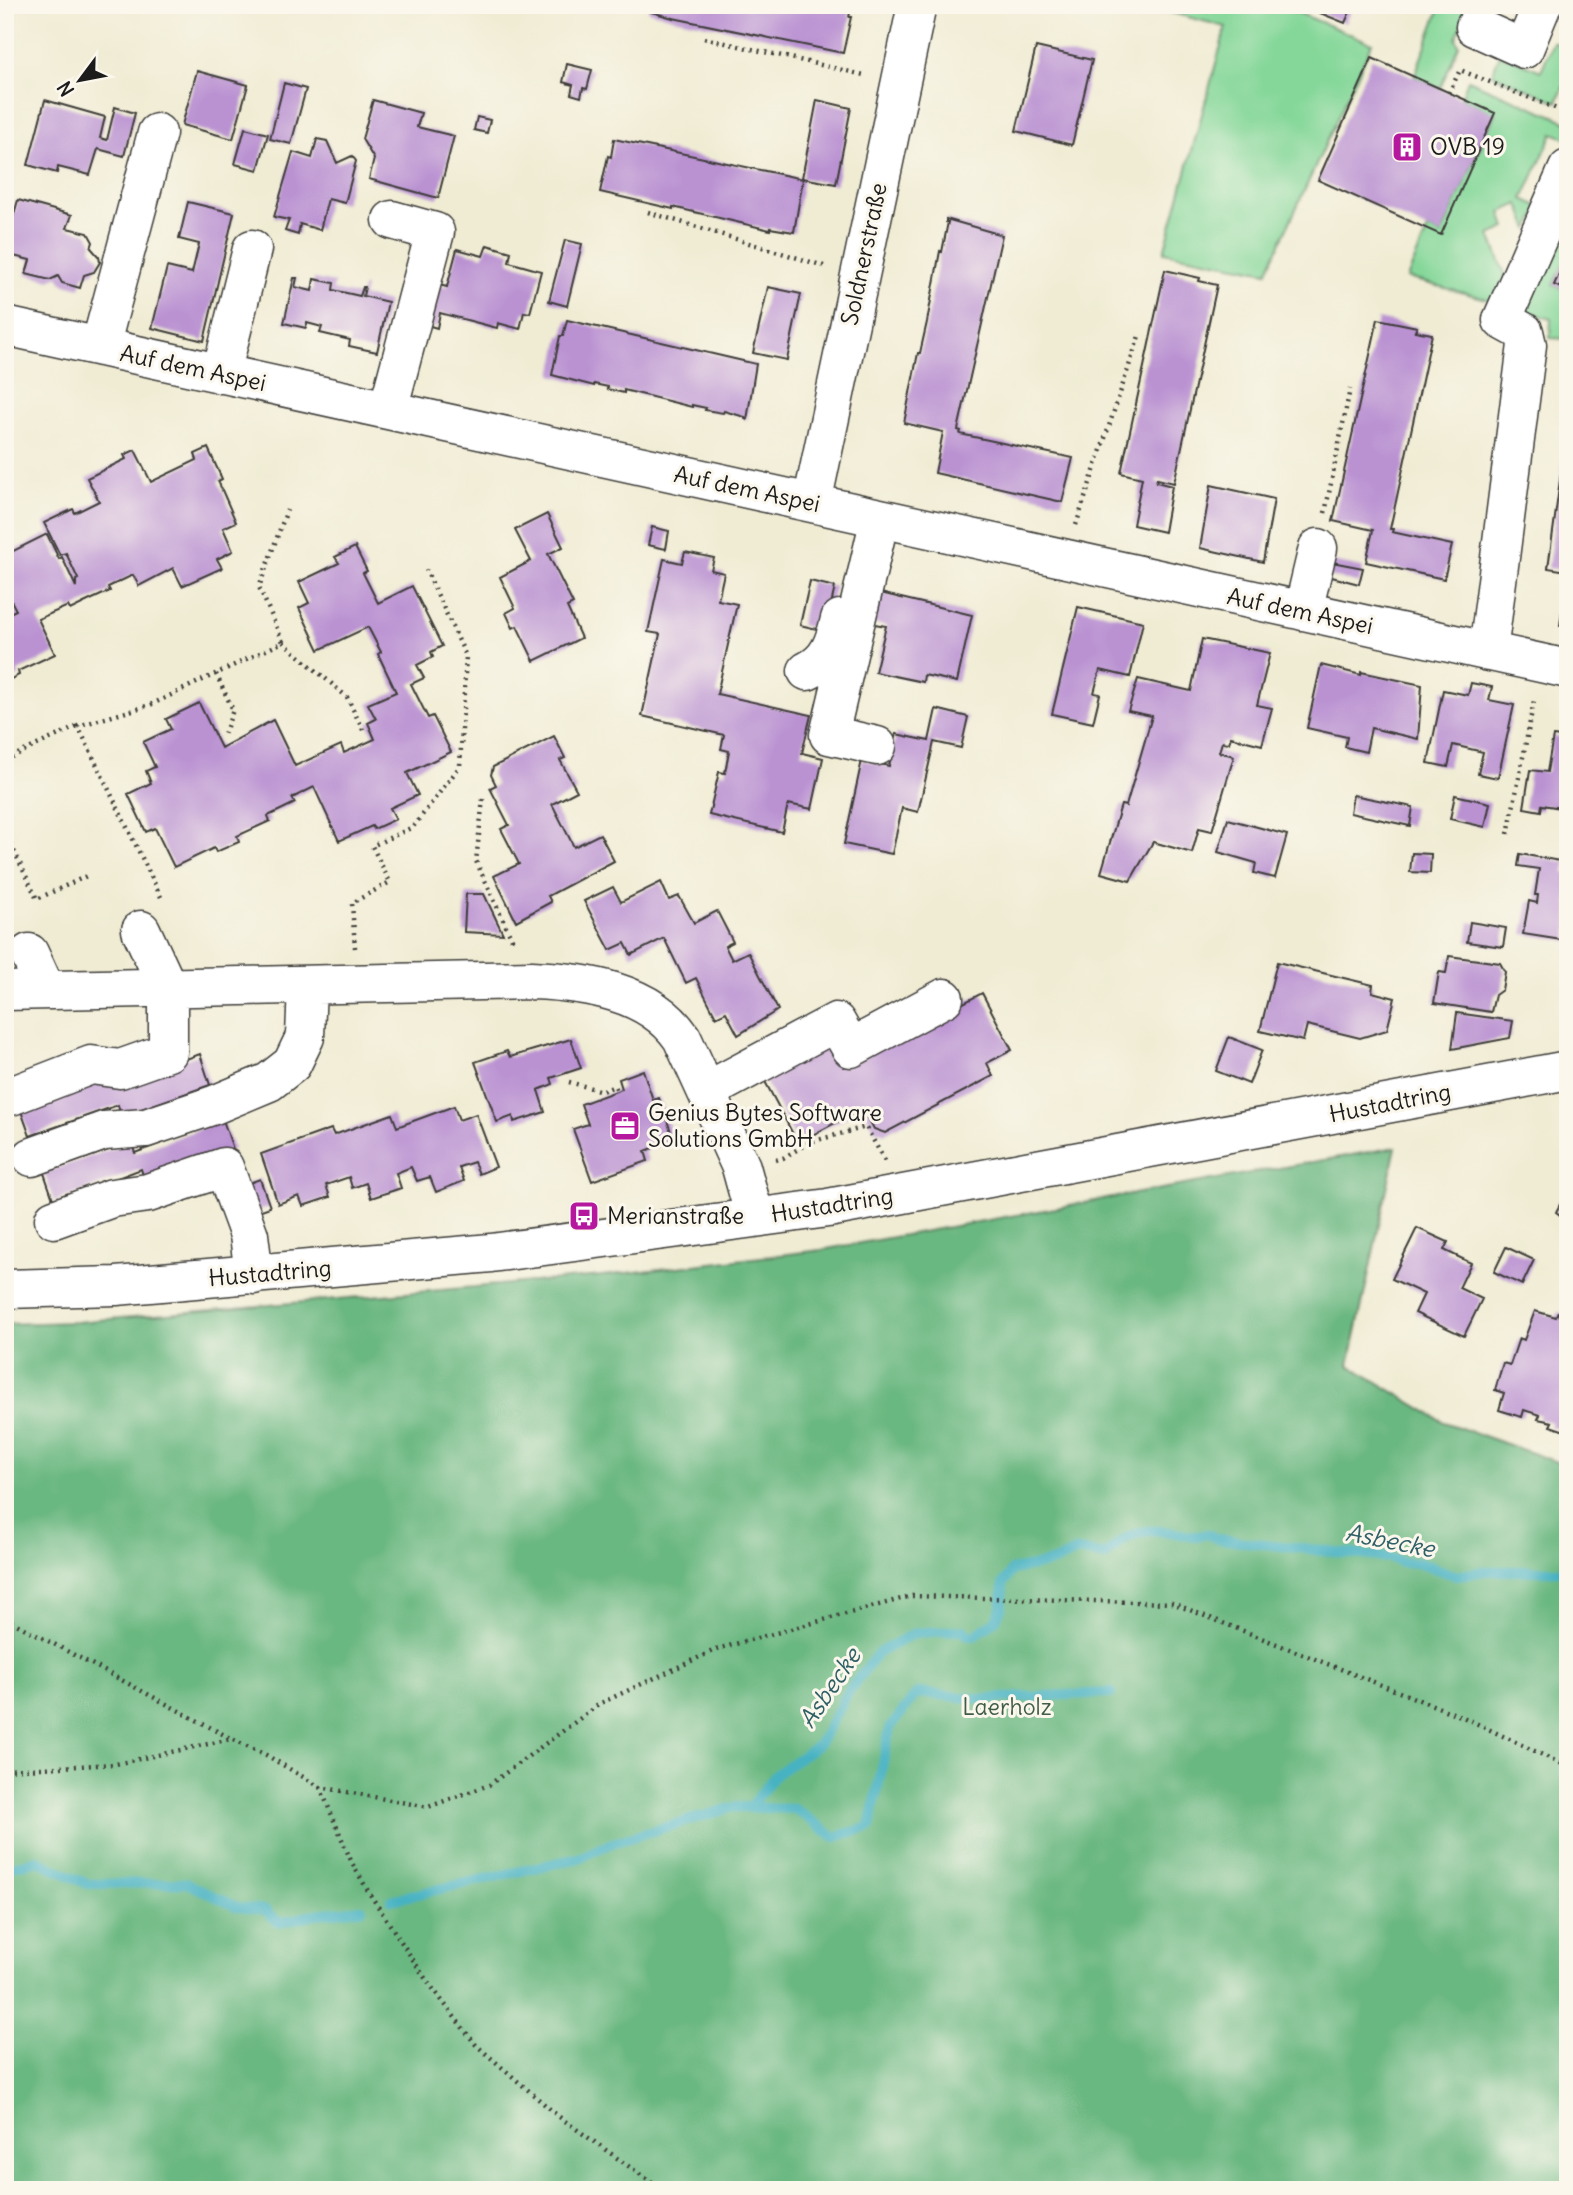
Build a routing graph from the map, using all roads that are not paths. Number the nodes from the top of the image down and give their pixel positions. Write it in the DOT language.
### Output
graph roads {
  1 [pos="917,5"];
  2 [pos="1543,5"];
  3 [pos="1568,16"];
  4 [pos="1469,43"];
  5 [pos="157,133"];
  6 [pos="1568,169"];
  7 [pos="391,220"];
  8 [pos="252,249"];
  9 [pos="5,326"];
  10 [pos="100,347"];
  11 [pos="221,374"];
  12 [pos="388,411"];
  13 [pos="812,503"];
  14 [pos="880,518"];
  15 [pos="1318,548"];
  16 [pos="869,567"];
  17 [pos="1304,611"];
  18 [pos="1488,652"];
  19 [pos="1568,669"];
  20 [pos="807,671"];
  21 [pos="877,746"];
  22 [pos="141,930"];
  23 [pos="29,953"];
  24 [pos="307,985"];
  25 [pos="168,988"];
  26 [pos="46,990"];
  27 [pos="5,991"];
  28 [pos="944,998"];
  29 [pos="1568,1070"];
  30 [pos="707,1091"];
  31 [pos="11,1096"];
  32 [pos="33,1157"];
  33 [pos="755,1218"];
  34 [pos="54,1219"];
  35 [pos="254,1275"];
  36 [pos="5,1289"];
  1 -- 13 [label="street, Soldnerstraße"];
  2 -- 3 [label="street"];
  2 -- 4 [label="street"];
  5 -- 10 [label="street"];
  6 -- 18 [label="street"];
  7 -- 12 [label="street"];
  8 -- 11 [label="street"];
  9 -- 10 [label="street, Auf dem Aspei"];
  10 -- 11 [label="street, Auf dem Aspei"];
  11 -- 12 [label="street, Auf dem Aspei"];
  12 -- 13 [label="street, Auf dem Aspei"];
  13 -- 14 [label="street, Auf dem Aspei"];
  14 -- 16 [label="street"];
  14 -- 17 [label="street, Auf dem Aspei"];
  15 -- 17 [label="street"];
  16 -- 20 [label="street"];
  16 -- 21 [label="street"];
  17 -- 18 [label="street, Auf dem Aspei"];
  18 -- 19 [label="street, Auf dem Aspei"];
  22 -- 25 [label="street"];
  23 -- 26 [label="street"];
  24 -- 25 [label="street"];
  24 -- 30 [label="street"];
  24 -- 32 [label="street"];
  25 -- 26 [label="street"];
  25 -- 31 [label="street"];
  26 -- 27 [label="street"];
  28 -- 30 [label="street"];
  29 -- 33 [label="street, Hustadtring"];
  30 -- 33 [label="street"];
  33 -- 35 [label="street, Hustadtring"];
  34 -- 35 [label="street"];
  35 -- 36 [label="street, Hustadtring"];
}
